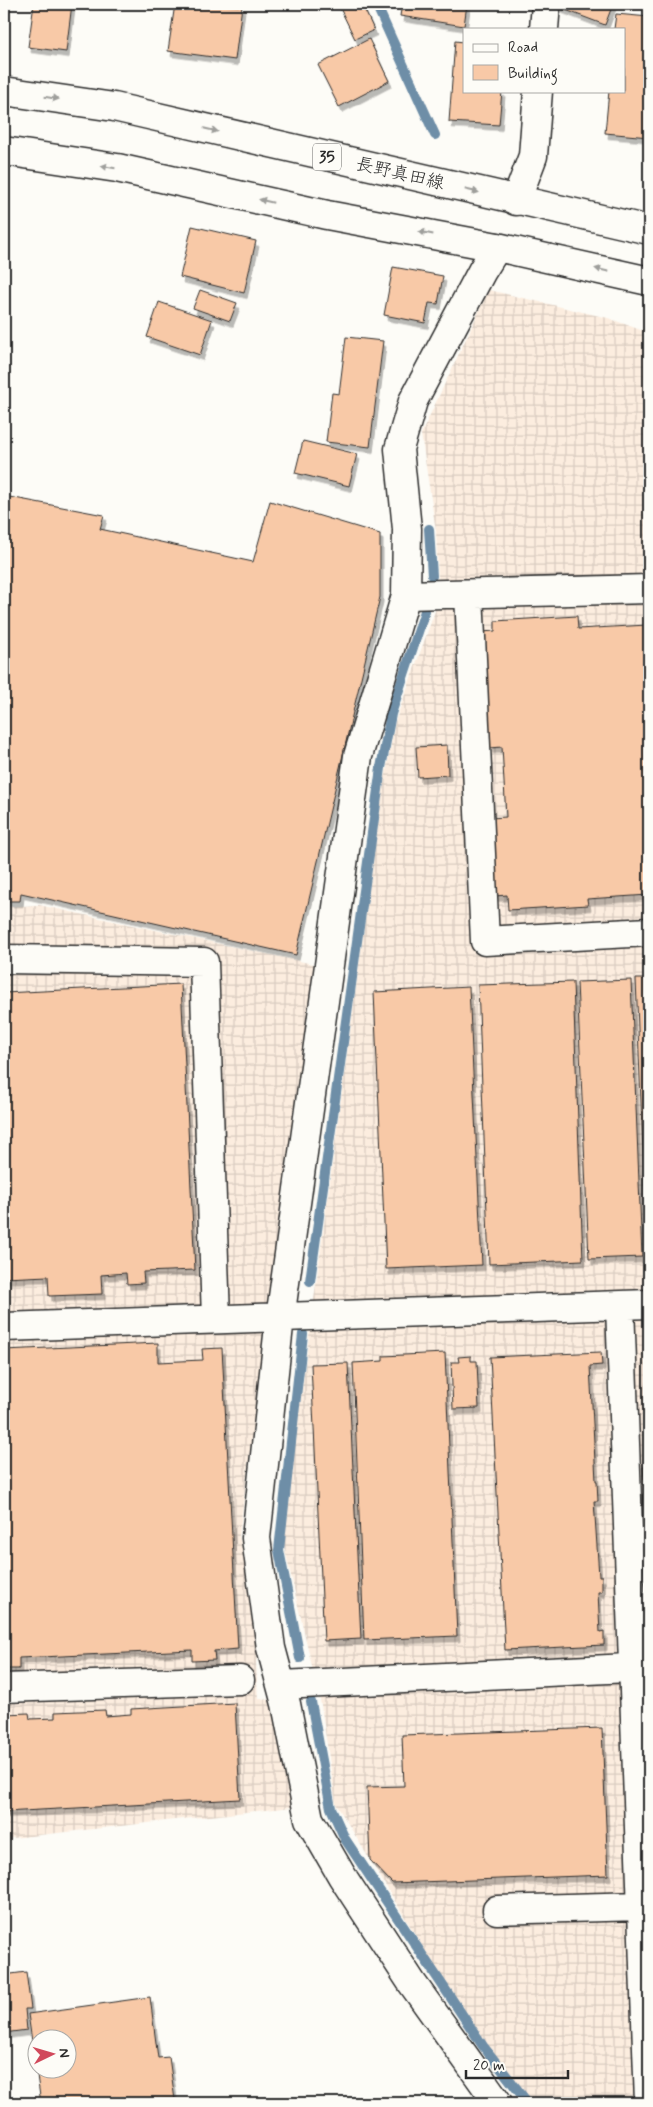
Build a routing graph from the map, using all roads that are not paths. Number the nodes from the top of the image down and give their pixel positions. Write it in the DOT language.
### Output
graph roads {
  1 [pos="546,4"];
  2 [pos="544,28"];
  3 [pos="4,91"];
  4 [pos="538,92"];
  5 [pos="4,151"];
  6 [pos="516,201"];
  7 [pos="649,230"];
  8 [pos="497,247"];
  9 [pos="649,281"];
  10 [pos="649,589"];
  11 [pos="469,594"];
  12 [pos="406,595"];
  13 [pos="649,932"];
  14 [pos="4,959"];
  15 [pos="649,1304"];
  16 [pos="620,1306"];
  17 [pos="281,1316"];
  18 [pos="216,1319"];
  19 [pos="4,1327"];
  20 [pos="641,1668"];
  21 [pos="240,1680"];
  22 [pos="282,1685"];
  23 [pos="4,1688"];
  24 [pos="642,1906"];
  25 [pos="497,1910"];
  26 [pos="498,2103"];
  27 [pos="649,2103"];
  1 -- 2 [label="street"];
  3 -- 6 [label="street, 長野真田線 / 35, one-way"];
  4 -- 6 [label="street"];
  8 -- 5 [label="street, one-way"];
  6 -- 7 [label="street, 長野真田線 / 35"];
  9 -- 8 [label="street, one-way"];
  8 -- 12 [label="street"];
  10 -- 11 [label="street"];
  11 -- 12 [label="street"];
  11 -- 13 [label="street"];
  12 -- 17 [label="street"];
  14 -- 18 [label="street"];
  15 -- 16 [label="street"];
  16 -- 17 [label="street"];
  16 -- 20 [label="street"];
  17 -- 18 [label="street"];
  17 -- 22 [label="street"];
  18 -- 19 [label="street"];
  20 -- 22 [label="street"];
  20 -- 24 [label="street"];
  21 -- 23 [label="street"];
  22 -- 26 [label="street"];
  24 -- 25 [label="street"];
  24 -- 27 [label="street"];
}
